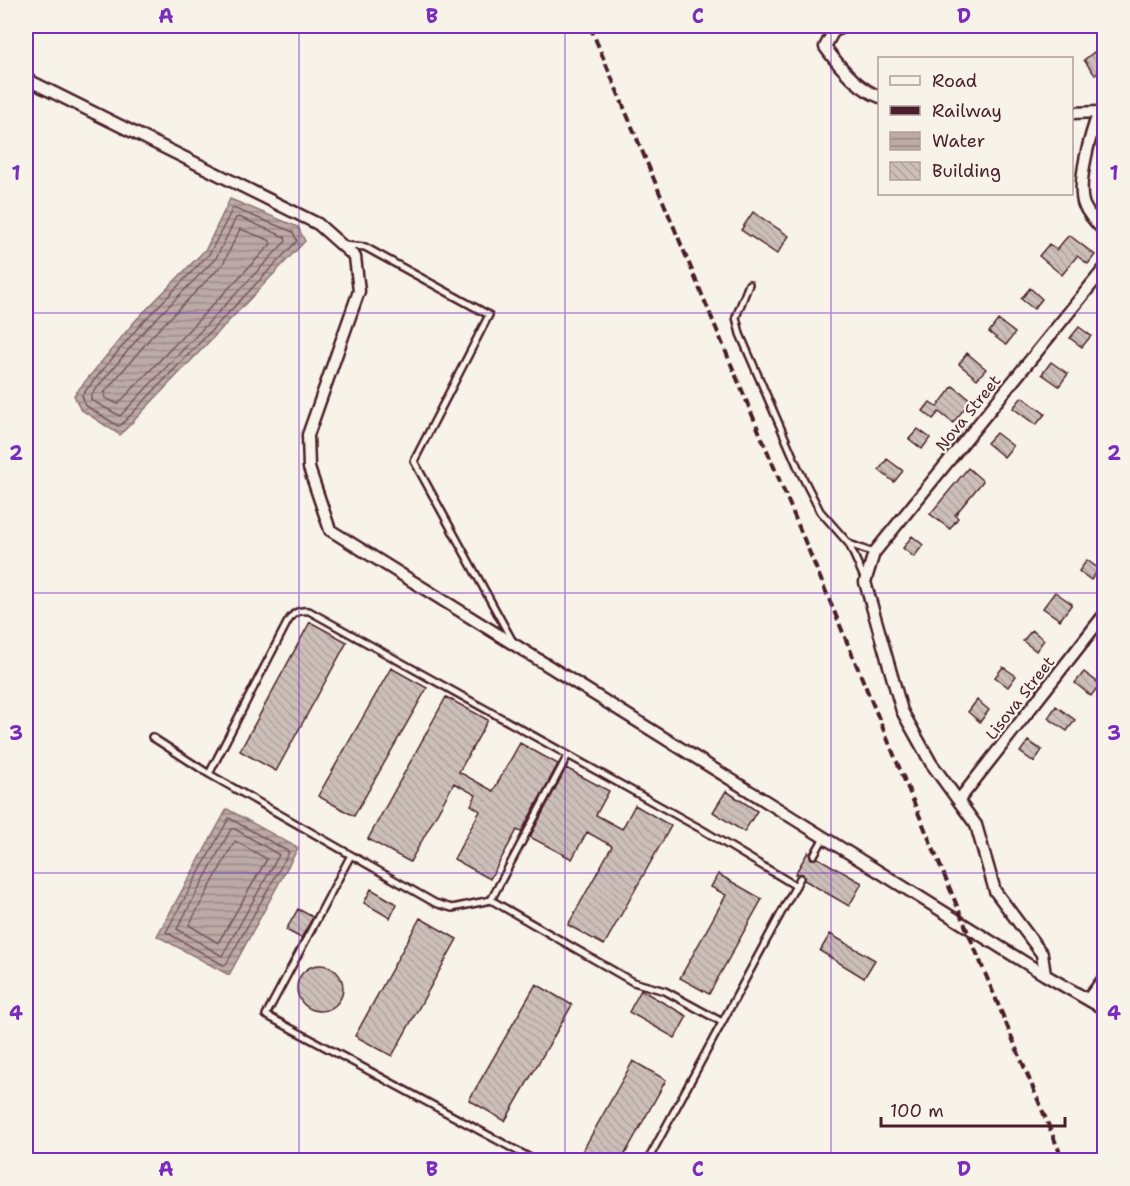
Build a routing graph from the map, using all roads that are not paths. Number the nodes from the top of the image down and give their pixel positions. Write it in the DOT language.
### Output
graph roads {
  1 [pos="844,26"];
  2 [pos="26,79"];
  3 [pos="878,97"];
  4 [pos="1102,112"];
  5 [pos="1073,113"];
  6 [pos="1104,231"];
  7 [pos="342,245"];
  8 [pos="1104,269"];
  9 [pos="749,284"];
  10 [pos="849,544"];
  11 [pos="874,553"];
  12 [pos="865,582"];
  13 [pos="1104,615"];
  14 [pos="514,644"];
  15 [pos="152,737"];
  16 [pos="568,755"];
  17 [pos="209,774"];
  18 [pos="959,801"];
  19 [pos="825,836"];
  20 [pos="351,855"];
  21 [pos="814,855"];
  22 [pos="800,878"];
  23 [pos="795,886"];
  24 [pos="491,900"];
  25 [pos="1045,975"];
  26 [pos="1104,978"];
  27 [pos="1089,998"];
  28 [pos="1104,1009"];
  29 [pos="722,1022"];
  30 [pos="534,1161"];
  31 [pos="648,1161"];
  1 -- 3 [label="street"];
  2 -- 7 [label="street"];
  4 -- 5 [label="street"];
  4 -- 6 [label="street"];
  7 -- 14 [label="street"];
  7 -- 14 [label="lane"];
  8 -- 11 [label="street, Nova Street"];
  9 -- 10 [label="lane"];
  10 -- 11 [label="lane"];
  10 -- 12 [label="lane"];
  11 -- 12 [label="street, Nova Street"];
  12 -- 18 [label="street"];
  13 -- 18 [label="street, Lisova Street"];
  14 -- 19 [label="street"];
  15 -- 17 [label="lane"];
  16 -- 17 [label="lane"];
  16 -- 23 [label="lane"];
  16 -- 24 [label="lane"];
  17 -- 20 [label="lane"];
  18 -- 25 [label="street"];
  19 -- 21 [label="lane"];
  19 -- 25 [label="street"];
  20 -- 24 [label="lane"];
  20 -- 30 [label="lane"];
  22 -- 23 [label="lane"];
  23 -- 29 [label="lane"];
  24 -- 29 [label="lane"];
  25 -- 27 [label="street"];
  26 -- 27 [label="street"];
  27 -- 28 [label="street"];
  29 -- 31 [label="lane"];
}
